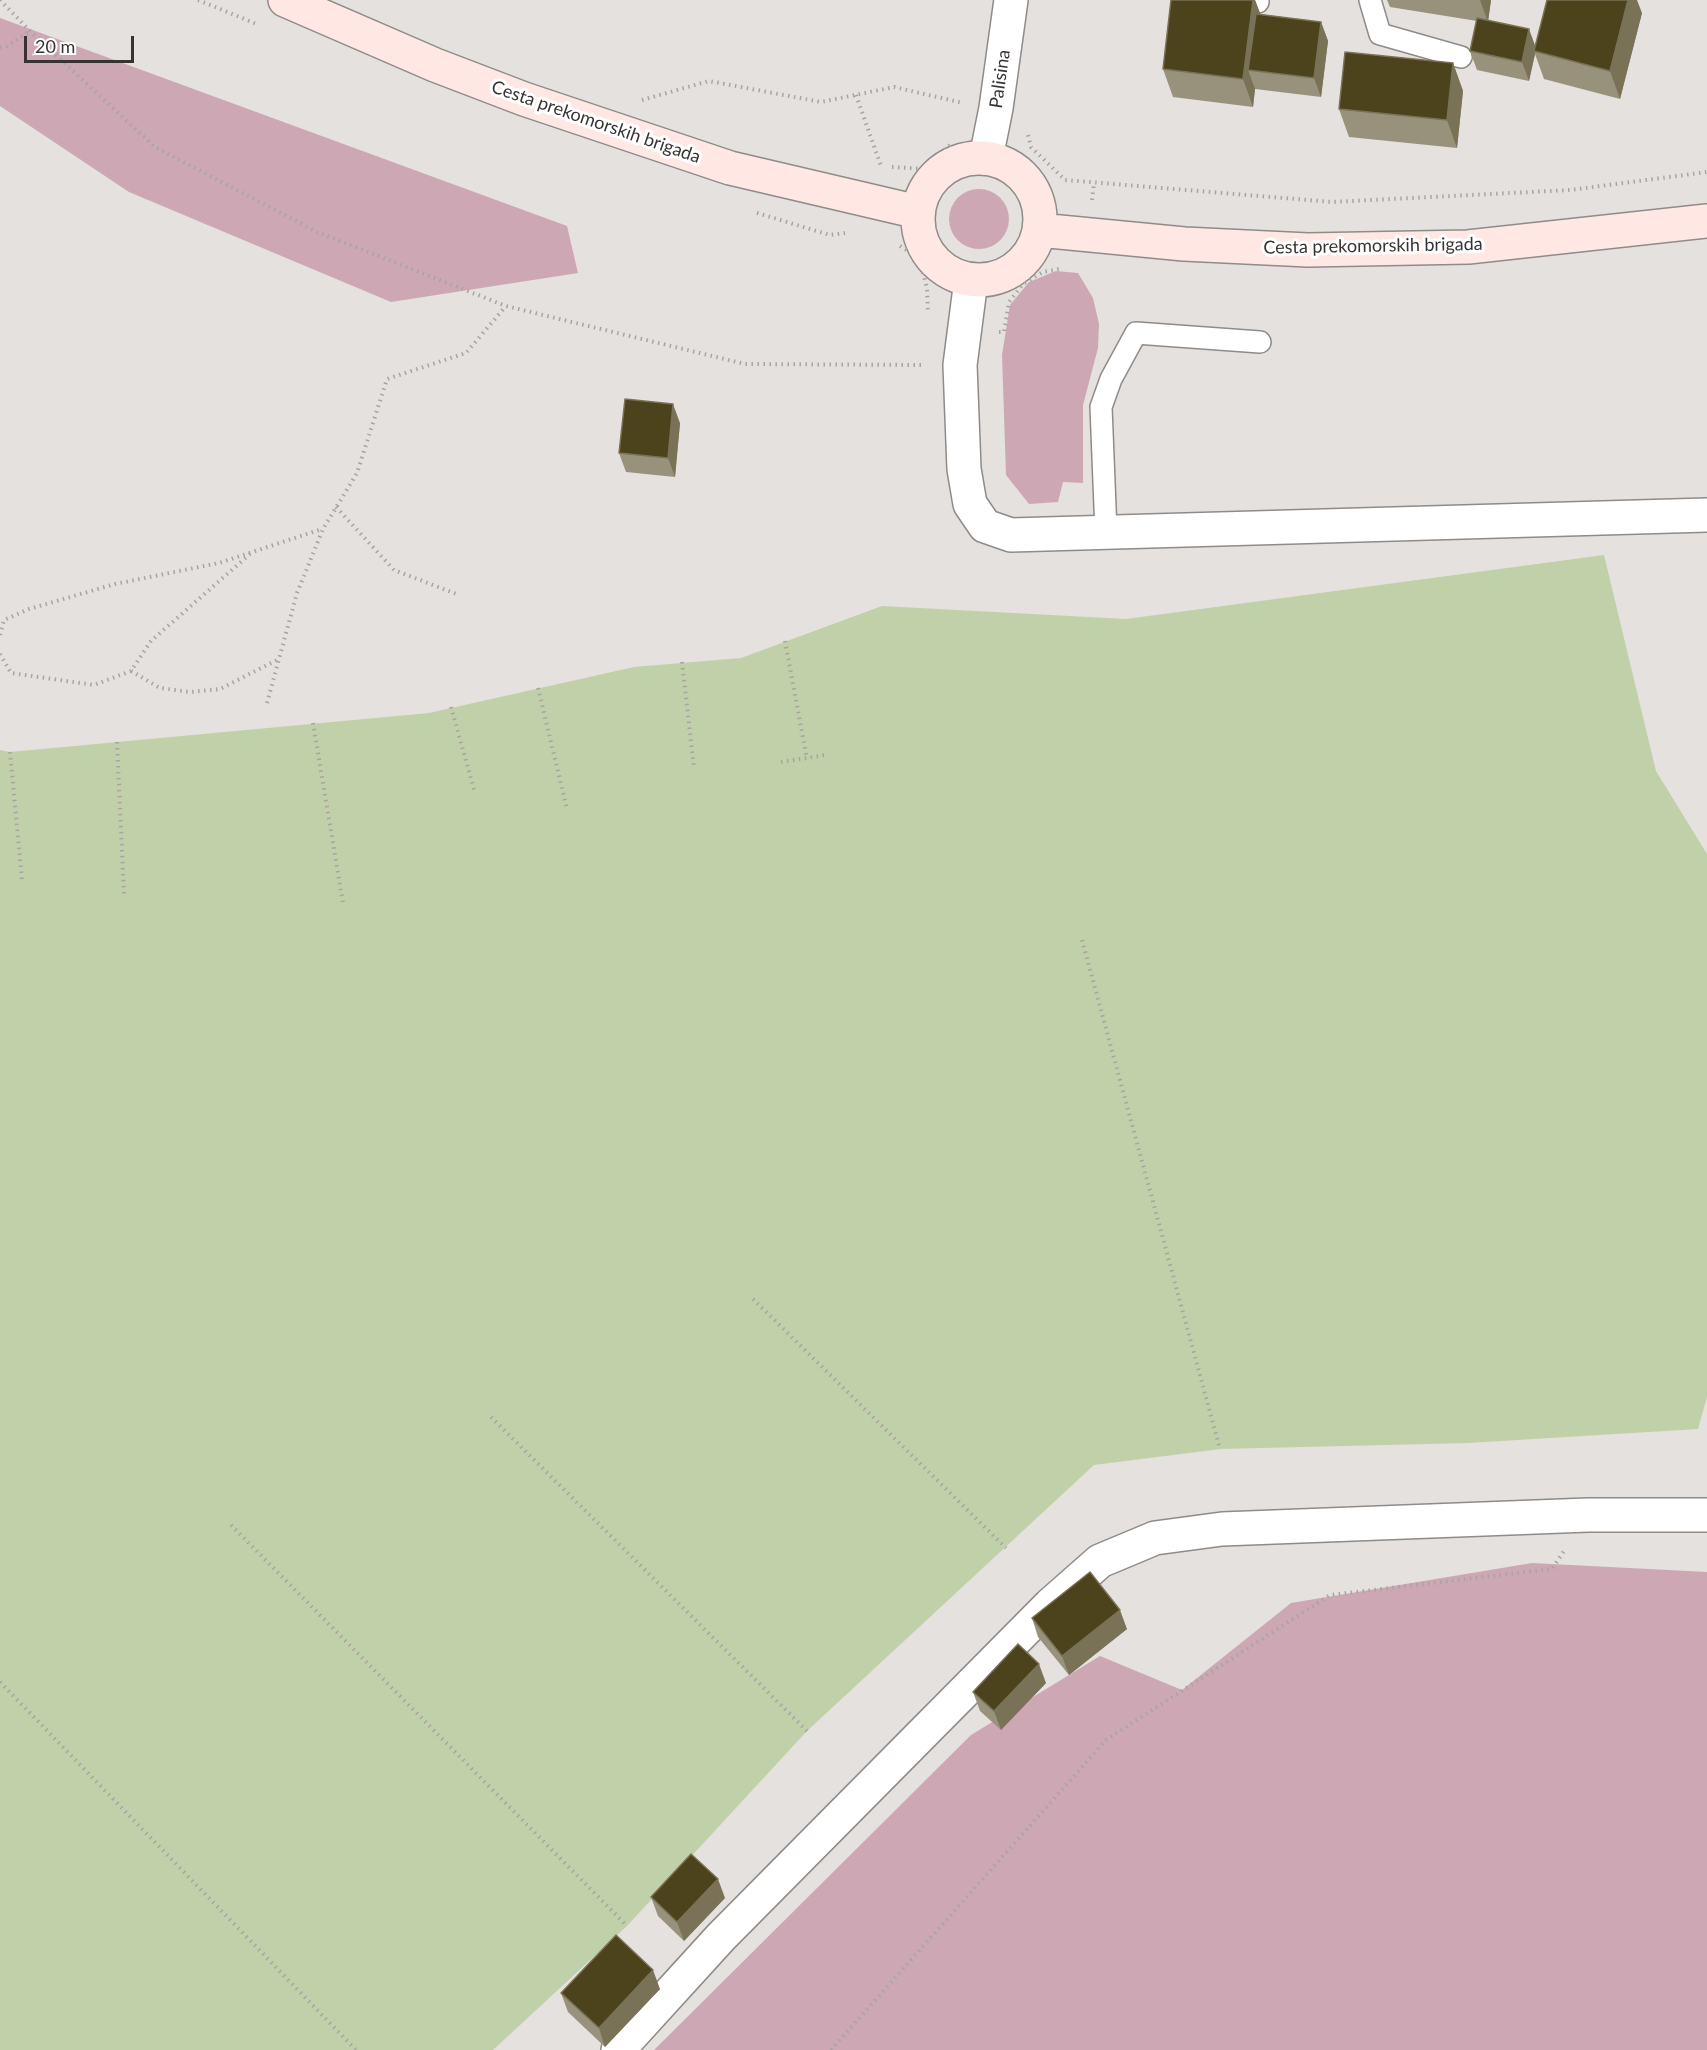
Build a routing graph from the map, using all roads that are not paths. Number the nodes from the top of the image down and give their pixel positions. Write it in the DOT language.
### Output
graph roads {
  1 [pos="285,0"];
  2 [pos="1011,0"];
  3 [pos="1370,0"];
  4 [pos="1461,57"];
  5 [pos="986,158"];
  6 [pos="918,212"];
  7 [pos="1707,221"];
  8 [pos="1039,230"];
  9 [pos="971,280"];
  10 [pos="1260,342"];
  11 [pos="1707,515"];
  12 [pos="1106,532"];
  13 [pos="1701,1519"];
  14 [pos="618,2050"];
  1 -- 6 [label="main road, Cesta prekomorskih brigada"];
  2 -- 5 [label="street, Palisina"];
  3 -- 4 [label="lane"];
  5 -- 6 [label="main road"];
  5 -- 8 [label="main road"];
  6 -- 9 [label="main road"];
  7 -- 8 [label="main road, Cesta prekomorskih brigada"];
  8 -- 9 [label="main road"];
  9 -- 12 [label="street"];
  10 -- 12 [label="lane"];
  11 -- 12 [label="street"];
  13 -- 14 [label="street"];
}
